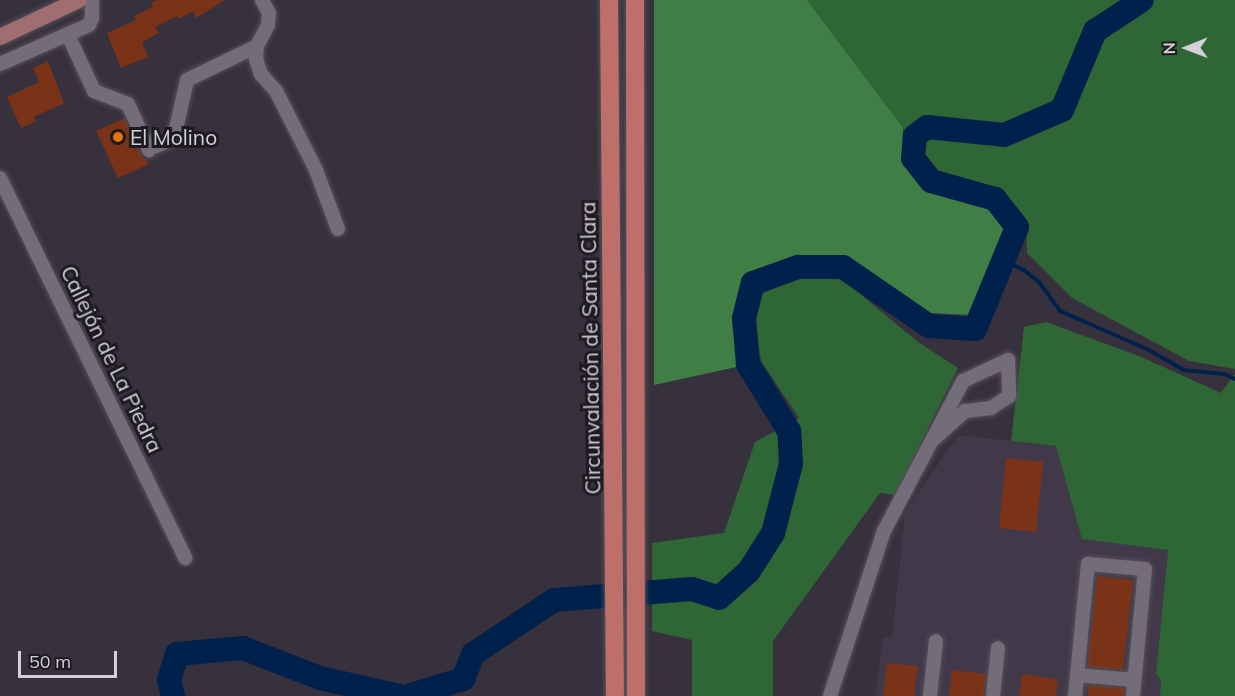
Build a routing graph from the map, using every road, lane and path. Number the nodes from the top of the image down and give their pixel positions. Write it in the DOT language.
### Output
graph roads {
  1 [pos="92,0"];
  2 [pos="262,0"];
  3 [pos="609,0"];
  4 [pos="635,0"];
  5 [pos="69,2"];
  6 [pos="68,35"];
  7 [pos="0,37"];
  8 [pos="257,46"];
  9 [pos="0,64"];
  10 [pos="0,178"];
  11 [pos="338,230"];
  12 [pos="934,438"];
  13 [pos="185,558"];
  14 [pos="936,641"];
  15 [pos="998,648"];
  16 [pos="1077,675"];
  17 [pos="1134,680"];
  18 [pos="615,696"];
  19 [pos="636,696"];
  20 [pos="830,696"];
  21 [pos="930,696"];
  22 [pos="993,696"];
  23 [pos="1075,696"];
  24 [pos="1133,696"];
  1 -- 6 [label="street"];
  2 -- 8 [label="street"];
  3 -- 18 [label="highway, Circunvalación de Santa Clara"];
  4 -- 19 [label="highway, Circunvalación de Santa Clara"];
  5 -- 7 [label="main road"];
  6 -- 8 [label="street"];
  6 -- 9 [label="street"];
  8 -- 11 [label="street"];
  10 -- 13 [label="street, Callejón de La Piedra"];
  12 -- 12 [label="street"];
  12 -- 20 [label="street"];
  14 -- 21 [label="street"];
  15 -- 22 [label="street"];
  16 -- 17 [label="street"];
  16 -- 17 [label="street"];
  16 -- 23 [label="street"];
  17 -- 24 [label="street"];
}
